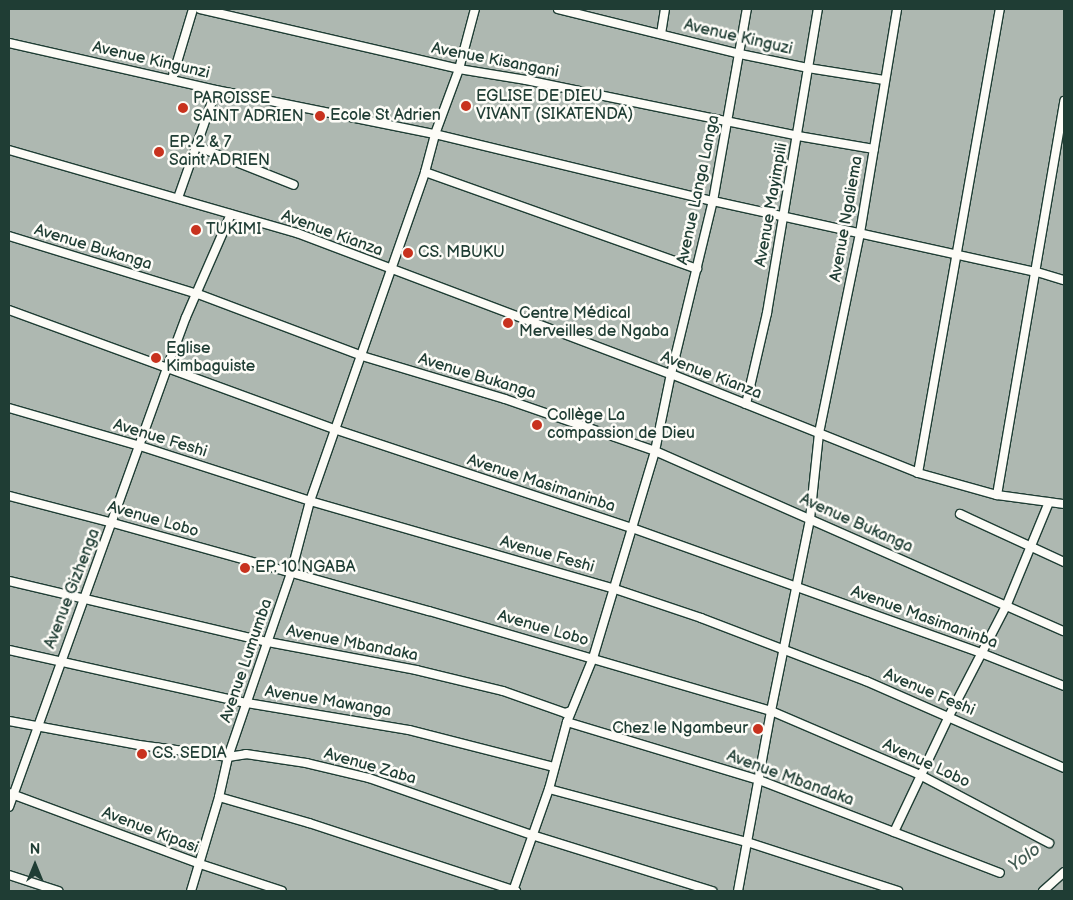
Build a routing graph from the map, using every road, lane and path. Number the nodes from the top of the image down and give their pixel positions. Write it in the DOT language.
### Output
graph roads {
  1 [pos="193,9"];
  2 [pos="200,9"];
  3 [pos="475,9"];
  4 [pos="558,9"];
  5 [pos="666,9"];
  6 [pos="747,9"];
  7 [pos="818,9"];
  8 [pos="897,9"];
  9 [pos="1000,9"];
  10 [pos="593,12"];
  11 [pos="661,34"];
  12 [pos="9,43"];
  13 [pos="740,54"];
  14 [pos="808,68"];
  15 [pos="459,69"];
  16 [pos="172,79"];
  17 [pos="884,80"];
  18 [pos="216,90"];
  19 [pos="1064,101"];
  20 [pos="727,121"];
  21 [pos="435,134"];
  22 [pos="798,136"];
  23 [pos="196,146"];
  24 [pos="874,149"];
  25 [pos="9,150"];
  26 [pos="425,172"];
  27 [pos="294,185"];
  28 [pos="178,198"];
  29 [pos="713,201"];
  30 [pos="231,214"];
  31 [pos="785,216"];
  32 [pos="860,233"];
  33 [pos="9,236"];
  34 [pos="958,254"];
  35 [pos="697,269"];
  36 [pos="390,270"];
  37 [pos="1037,272"];
  38 [pos="1064,280"];
  39 [pos="198,294"];
  40 [pos="9,310"];
  41 [pos="362,356"];
  42 [pos="167,368"];
  43 [pos="671,374"];
  44 [pos="746,404"];
  45 [pos="9,408"];
  46 [pos="334,429"];
  47 [pos="819,433"];
  48 [pos="140,446"];
  49 [pos="655,451"];
  50 [pos="918,472"];
  51 [pos="998,495"];
  52 [pos="9,496"];
  53 [pos="310,501"];
  54 [pos="1049,502"];
  55 [pos="1064,504"];
  56 [pos="960,514"];
  57 [pos="810,519"];
  58 [pos="113,523"];
  59 [pos="632,528"];
  60 [pos="1030,546"];
  61 [pos="1064,562"];
  62 [pos="291,573"];
  63 [pos="9,581"];
  64 [pos="795,587"];
  65 [pos="615,589"];
  66 [pos="85,600"];
  67 [pos="1007,604"];
  68 [pos="1064,631"];
  69 [pos="268,642"];
  70 [pos="783,648"];
  71 [pos="9,650"];
  72 [pos="982,653"];
  73 [pos="593,658"];
  74 [pos="59,662"];
  75 [pos="1064,686"];
  76 [pos="247,703"];
  77 [pos="571,711"];
  78 [pos="771,711"];
  79 [pos="949,716"];
  80 [pos="9,721"];
  81 [pos="567,722"];
  82 [pos="37,727"];
  83 [pos="228,757"];
  84 [pos="554,767"];
  85 [pos="1064,768"];
  86 [pos="920,774"];
  87 [pos="759,780"];
  88 [pos="549,789"];
  89 [pos="11,794"];
  90 [pos="219,797"];
  91 [pos="9,807"];
  92 [pos="894,832"];
  93 [pos="532,835"];
  94 [pos="747,842"];
  95 [pos="1048,843"];
  96 [pos="200,864"];
  97 [pos="1000,872"];
  98 [pos="1064,872"];
  99 [pos="9,875"];
  100 [pos="58,891"];
  101 [pos="191,891"];
  102 [pos="282,891"];
  103 [pos="514,891"];
  104 [pos="712,891"];
  105 [pos="738,891"];
  106 [pos="898,891"];
  107 [pos="1043,891"];
  1 -- 16 [label="street"];
  2 -- 15 [label="street, Avenue Kisangani"];
  3 -- 15 [label="street, Avenue Lumumba"];
  4 -- 10 [label="street, Avenue Kinguzi"];
  5 -- 11 [label="street"];
  6 -- 13 [label="street, Avenue Langa Langa"];
  7 -- 14 [label="street, Avenue Mayimpili"];
  8 -- 17 [label="street, Avenue Ngaliema"];
  9 -- 34 [label="street"];
  10 -- 11 [label="street, Avenue Kinguzi"];
  11 -- 13 [label="street, Avenue Kinguzi"];
  12 -- 16 [label="street, Avenue Kingunzi"];
  13 -- 14 [label="street, Avenue Kinguzi"];
  13 -- 20 [label="street, Avenue Langa Langa"];
  14 -- 17 [label="street, Avenue Kinguzi"];
  14 -- 22 [label="street, Avenue Mayimpili"];
  15 -- 20 [label="street, Avenue Kisangani"];
  15 -- 21 [label="street, Avenue Lumumba"];
  16 -- 18 [label="street, Avenue Kingunzi"];
  17 -- 24 [label="street, Avenue Ngaliema"];
  18 -- 21 [label="street, Avenue Kingunzi"];
  18 -- 23 [label="street"];
  19 -- 37 [label="street"];
  20 -- 22 [label="street, Avenue Kisangani"];
  20 -- 29 [label="street, Avenue Langa Langa"];
  21 -- 26 [label="street, Avenue Lumumba"];
  21 -- 29 [label="street, Avenue Kingunzi"];
  22 -- 24 [label="street, Avenue Kisangani"];
  22 -- 31 [label="street, Avenue Mayimpili"];
  23 -- 27 [label="street"];
  23 -- 28 [label="street"];
  24 -- 32 [label="street, Avenue Ngaliema"];
  25 -- 28 [label="street, Avenue Kianza"];
  26 -- 35 [label="street"];
  26 -- 36 [label="street, Avenue Lumumba"];
  28 -- 30 [label="street, Avenue Kianza"];
  29 -- 31 [label="street, Avenue Kingunzi"];
  29 -- 35 [label="street, Avenue Langa Langa"];
  30 -- 36 [label="street, Avenue Kianza"];
  30 -- 39 [label="street, Avenue Gizhenga"];
  31 -- 32 [label="street, Avenue Kingunzi"];
  31 -- 44 [label="street, Avenue Mayimpili"];
  32 -- 34 [label="street, Avenue Kingunzi"];
  32 -- 47 [label="street, Avenue Ngaliema"];
  33 -- 39 [label="street, Avenue Bukanga"];
  34 -- 37 [label="street, Avenue Kingunzi"];
  34 -- 50 [label="street"];
  35 -- 43 [label="street, Avenue Langa Langa"];
  36 -- 41 [label="street, Avenue Lumumba"];
  36 -- 43 [label="street, Avenue Kianza"];
  37 -- 38 [label="street, Avenue Kingunzi"];
  37 -- 51 [label="street"];
  39 -- 41 [label="street, Avenue Bukanga"];
  39 -- 42 [label="street, Avenue Gizhenga"];
  40 -- 42 [label="street, Avenue Masimaninba"];
  41 -- 46 [label="street, Avenue Lumumba"];
  41 -- 49 [label="street, Avenue Bukanga"];
  42 -- 46 [label="street, Avenue Masimaninba"];
  42 -- 48 [label="street, Avenue Gizhenga"];
  43 -- 44 [label="street, Avenue Kianza"];
  43 -- 49 [label="street, Avenue Langa Langa"];
  44 -- 47 [label="street, Avenue Kianza"];
  45 -- 48 [label="street, Avenue Feshi"];
  46 -- 53 [label="street, Avenue Lumumba"];
  46 -- 59 [label="street, Avenue Masimaninba"];
  47 -- 50 [label="street, Avenue Kianza"];
  47 -- 57 [label="street, Avenue Ngaliema"];
  48 -- 53 [label="street, Avenue Feshi"];
  48 -- 58 [label="street, Avenue Gizhenga"];
  49 -- 57 [label="street, Avenue Bukanga"];
  49 -- 59 [label="street, Avenue Langa Langa"];
  50 -- 51 [label="street, Avenue Kianza"];
  51 -- 54 [label="street, Avenue Kianza"];
  52 -- 58 [label="street, Avenue Lobo"];
  53 -- 62 [label="street, Avenue Lumumba"];
  53 -- 65 [label="street, Avenue Feshi"];
  54 -- 55 [label="street, Avenue Kianza"];
  54 -- 60 [label="street"];
  56 -- 60 [label="street"];
  57 -- 64 [label="street, Avenue Ngaliema"];
  57 -- 67 [label="street, Avenue Bukanga"];
  58 -- 62 [label="street, Avenue Lobo"];
  58 -- 66 [label="street, Avenue Gizhenga"];
  59 -- 64 [label="street, Avenue Masimaninba"];
  59 -- 65 [label="street, Avenue Langa Langa"];
  60 -- 61 [label="street"];
  60 -- 67 [label="street"];
  62 -- 69 [label="street, Avenue Lumumba"];
  62 -- 73 [label="street, Avenue Lobo"];
  63 -- 66 [label="street, Avenue Mbandaka"];
  64 -- 70 [label="street, Avenue Ngaliema"];
  64 -- 72 [label="street, Avenue Masimaninba"];
  65 -- 70 [label="street, Avenue Feshi"];
  65 -- 73 [label="street, Avenue Langa Langa"];
  66 -- 69 [label="street, Avenue Mbandaka"];
  66 -- 74 [label="street, Avenue Gizhenga"];
  67 -- 68 [label="street, Avenue Bukanga"];
  67 -- 72 [label="street"];
  69 -- 76 [label="street, Avenue Lumumba"];
  69 -- 77 [label="street, Avenue Mbandaka"];
  70 -- 78 [label="street, Avenue Ngaliema"];
  70 -- 79 [label="street, Avenue Feshi"];
  71 -- 74 [label="street, Avenue Mawanga"];
  72 -- 75 [label="street, Avenue Masimaninba"];
  72 -- 79 [label="street"];
  73 -- 77 [label="street, Avenue Langa Langa"];
  73 -- 78 [label="street, Avenue Lobo"];
  74 -- 76 [label="street, Avenue Mawanga"];
  74 -- 82 [label="street, Avenue Gizhenga"];
  76 -- 83 [label="street, Avenue Lumumba"];
  76 -- 84 [label="street, Avenue Mawanga"];
  77 -- 81 [label="street, Avenue Langa Langa"];
  78 -- 86 [label="street, Avenue Lobo"];
  78 -- 87 [label="street, Avenue Ngaliema"];
  79 -- 85 [label="street, Avenue Feshi"];
  79 -- 86 [label="street"];
  80 -- 82 [label="street, Avenue Zaba"];
  81 -- 84 [label="street, Avenue Langa Langa"];
  81 -- 87 [label="street, Avenue Mbandaka"];
  82 -- 83 [label="street, Avenue Zaba"];
  82 -- 89 [label="street, Avenue Gizhenga"];
  83 -- 90 [label="street, Avenue Lumumba"];
  83 -- 93 [label="street, Avenue Zaba"];
  84 -- 88 [label="street, Avenue Langa Langa"];
  86 -- 92 [label="street"];
  86 -- 95 [label="street, Avenue Lobo"];
  87 -- 92 [label="street, Avenue Mbandaka"];
  87 -- 94 [label="street, Avenue Ngaliema"];
  88 -- 93 [label="street, Avenue Langa Langa"];
  88 -- 94 [label="street"];
  89 -- 91 [label="street, Avenue Gizhenga"];
  89 -- 96 [label="street, Avenue Kipasi"];
  90 -- 96 [label="street, Avenue Lumumba"];
  90 -- 103 [label="street"];
  92 -- 97 [label="street, Avenue Mbandaka"];
  93 -- 103 [label="street, Avenue Langa Langa"];
  93 -- 104 [label="street, Avenue Zaba"];
  94 -- 105 [label="street, Avenue Ngaliema"];
  94 -- 106 [label="street"];
  96 -- 101 [label="street, Avenue Lumumba"];
  96 -- 102 [label="street, Avenue Kipasi"];
  98 -- 107 [label="street"];
  99 -- 100 [label="street"];
}
